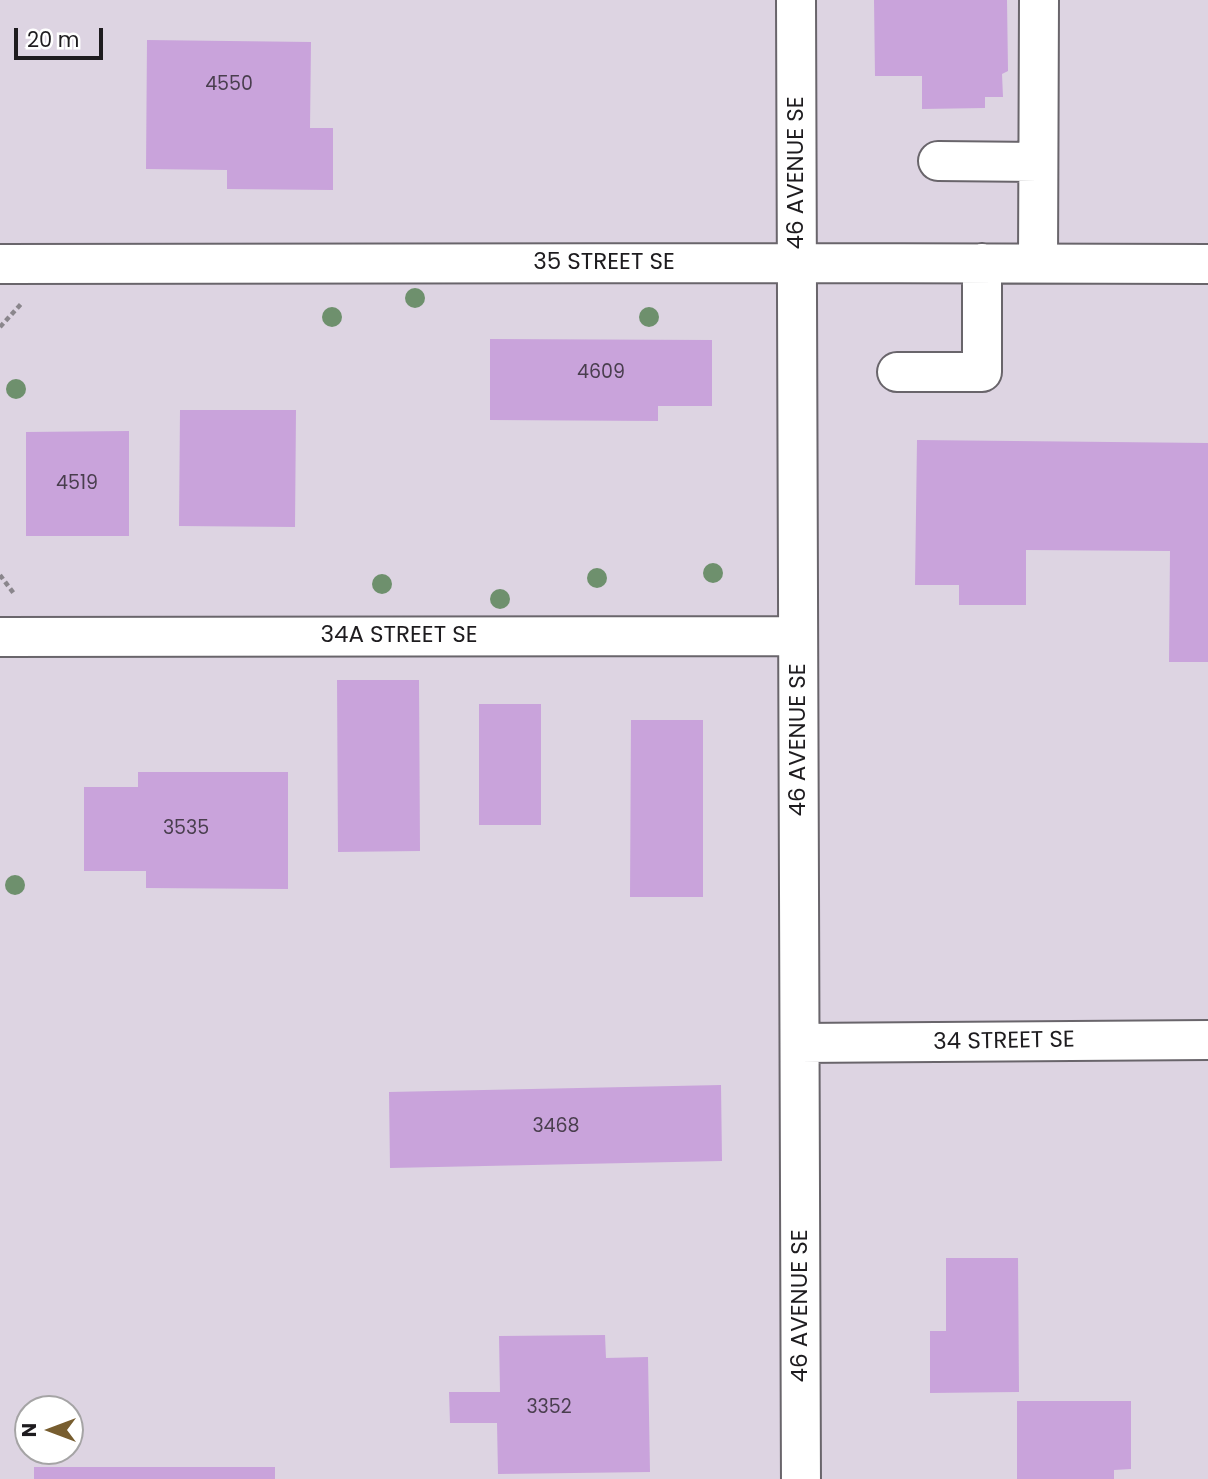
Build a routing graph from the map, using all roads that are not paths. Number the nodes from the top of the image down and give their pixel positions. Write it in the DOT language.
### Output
graph roads {
  1 [pos="796,0"];
  2 [pos="1039,0"];
  3 [pos="938,161"];
  4 [pos="1038,162"];
  5 [pos="797,262"];
  6 [pos="982,263"];
  7 [pos="1038,263"];
  8 [pos="0,264"];
  9 [pos="1208,264"];
  10 [pos="897,372"];
  11 [pos="798,636"];
  12 [pos="0,637"];
  13 [pos="1208,1040"];
  14 [pos="800,1044"];
  15 [pos="802,1479"];
  1 -- 5 [label="street, 46 AVENUE SE"];
  2 -- 4 [label="street"];
  3 -- 4 [label="street"];
  4 -- 7 [label="street"];
  5 -- 6 [label="street, 35 STREET SE"];
  5 -- 8 [label="street, 35 STREET SE"];
  5 -- 11 [label="street, 46 AVENUE SE"];
  6 -- 7 [label="street, 35 STREET SE"];
  6 -- 10 [label="street"];
  7 -- 9 [label="street, 35 STREET SE"];
  11 -- 12 [label="street, 34A STREET SE"];
  11 -- 14 [label="street, 46 AVENUE SE"];
  13 -- 14 [label="street, 34 STREET SE"];
  14 -- 15 [label="street, 46 AVENUE SE"];
}
